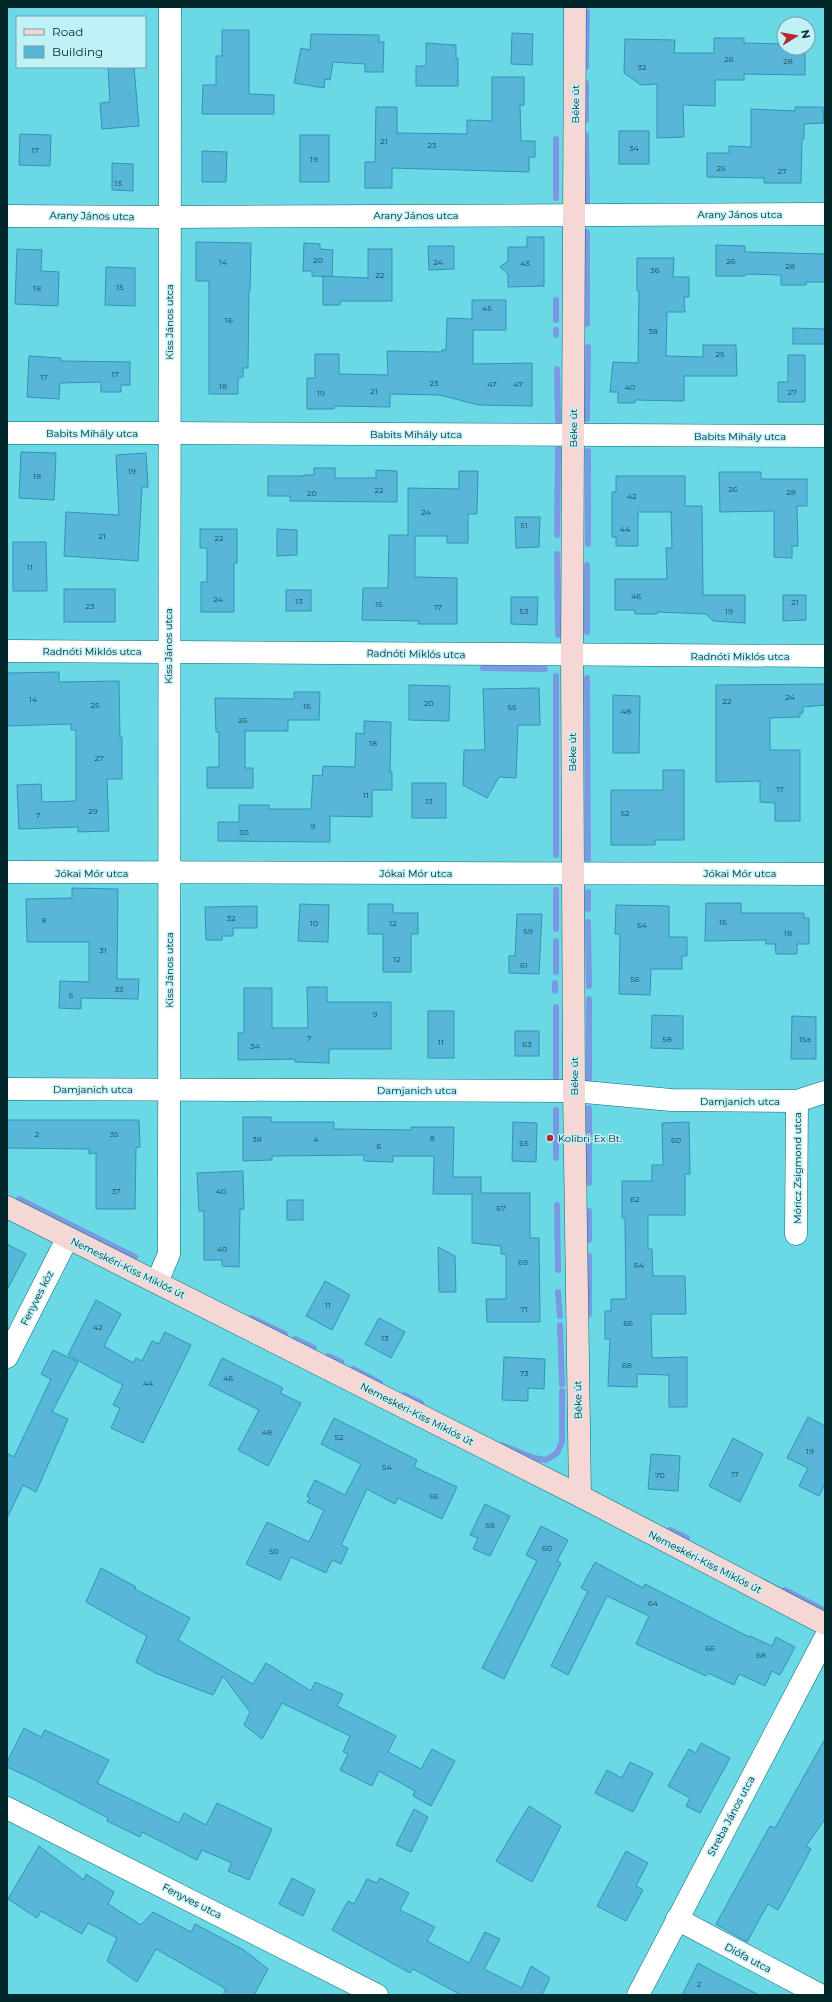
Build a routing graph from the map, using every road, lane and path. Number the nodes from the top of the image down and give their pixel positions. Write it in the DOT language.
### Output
graph roads {
  1 [pos="170,7"];
  2 [pos="575,7"];
  3 [pos="574,214"];
  4 [pos="825,214"];
  5 [pos="7,216"];
  6 [pos="168,217"];
  7 [pos="169,432"];
  8 [pos="7,433"];
  9 [pos="573,435"];
  10 [pos="825,436"];
  11 [pos="7,651"];
  12 [pos="168,651"];
  13 [pos="572,656"];
  14 [pos="825,656"];
  15 [pos="7,872"];
  16 [pos="573,872"];
  17 [pos="169,873"];
  18 [pos="825,874"];
  19 [pos="7,1089"];
  20 [pos="169,1089"];
  21 [pos="574,1091"];
  22 [pos="825,1092"];
  23 [pos="797,1101"];
  24 [pos="7,1207"];
  25 [pos="796,1234"];
  26 [pos="67,1239"];
  27 [pos="157,1282"];
  28 [pos="7,1356"];
  29 [pos="580,1496"];
  30 [pos="825,1624"];
  31 [pos="825,1638"];
  32 [pos="7,1808"];
  33 [pos="677,1919"];
  34 [pos="377,1995"];
  35 [pos="638,1995"];
  36 [pos="820,1995"];
  1 -- 6 [label="street, Kiss János utca"];
  2 -- 3 [label="street, Béke út"];
  3 -- 4 [label="street, Arany János utca"];
  3 -- 6 [label="street, Arany János utca"];
  3 -- 9 [label="street, Béke út"];
  5 -- 6 [label="street, Arany János utca"];
  6 -- 7 [label="street, Kiss János utca"];
  7 -- 8 [label="street, Babits Mihály utca"];
  7 -- 9 [label="street, Babits Mihály utca"];
  7 -- 12 [label="street, Kiss János utca"];
  9 -- 10 [label="street, Babits Mihály utca"];
  9 -- 13 [label="street, Béke út"];
  11 -- 12 [label="street, Radnóti Miklós utca"];
  12 -- 13 [label="street, Radnóti Miklós utca"];
  12 -- 17 [label="street, Kiss János utca"];
  13 -- 14 [label="street, Radnóti Miklós utca"];
  13 -- 16 [label="street, Béke út"];
  15 -- 17 [label="street, Jókai Mór utca"];
  16 -- 17 [label="street, Jókai Mór utca"];
  16 -- 18 [label="street, Jókai Mór utca"];
  16 -- 21 [label="street, Béke út"];
  17 -- 20 [label="street, Kiss János utca"];
  19 -- 20 [label="street, Damjanich utca"];
  20 -- 21 [label="street, Damjanich utca"];
  20 -- 27 [label="street, Kiss János utca"];
  21 -- 23 [label="street, Damjanich utca"];
  21 -- 29 [label="street, Béke út"];
  22 -- 23 [label="street, Damjanich utca"];
  23 -- 25 [label="street, Móricz Zsigmond utca"];
  24 -- 26 [label="street, Nemeskéri-Kiss Miklós út"];
  26 -- 27 [label="street, Nemeskéri-Kiss Miklós út"];
  26 -- 28 [label="street, Fenyves köz"];
  27 -- 29 [label="street, Nemeskéri-Kiss Miklós út"];
  29 -- 30 [label="street, Nemeskéri-Kiss Miklós út"];
  31 -- 33 [label="street, Streba János utca"];
  32 -- 34 [label="street, Fenyves utca"];
  33 -- 35 [label="street, Streba János utca"];
  33 -- 36 [label="street, Diófa utca"];
}
